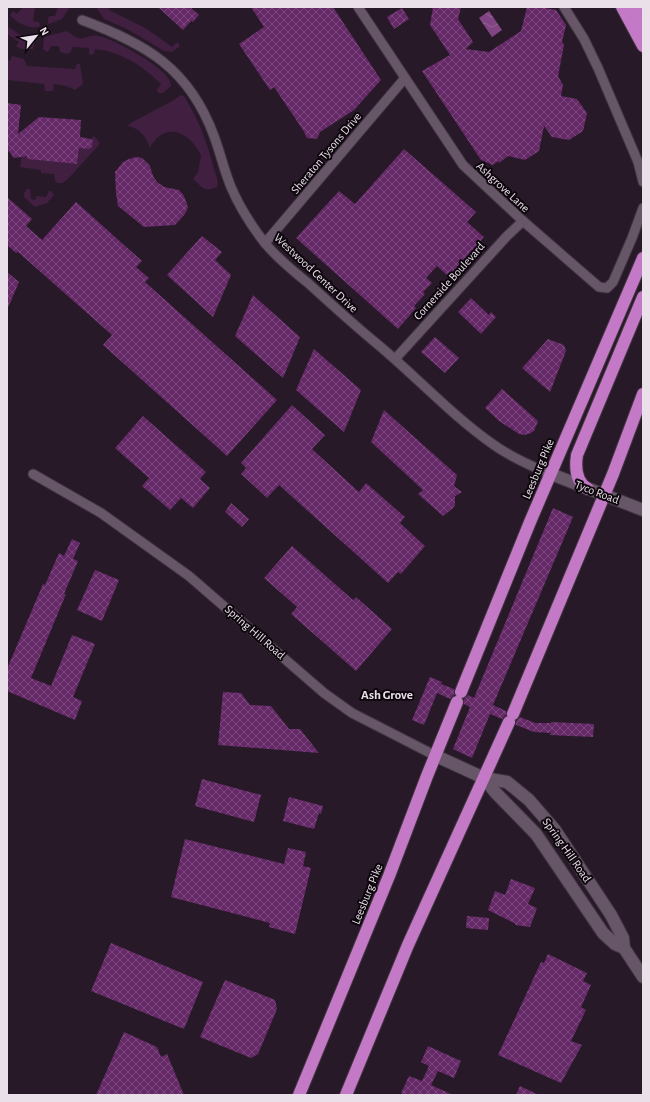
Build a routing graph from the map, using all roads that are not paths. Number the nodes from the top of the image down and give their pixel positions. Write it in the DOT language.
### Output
graph roads {
  1 [pos="358,7"];
  2 [pos="564,7"];
  3 [pos="622,7"];
  4 [pos="635,7"];
  5 [pos="82,20"];
  6 [pos="643,29"];
  7 [pos="643,46"];
  8 [pos="405,78"];
  9 [pos="643,182"];
  10 [pos="643,208"];
  11 [pos="523,221"];
  12 [pos="265,243"];
  13 [pos="643,258"];
  14 [pos="643,297"];
  15 [pos="395,359"];
  16 [pos="643,394"];
  17 [pos="33,474"];
  18 [pos="551,474"];
  19 [pos="588,489"];
  20 [pos="604,495"];
  21 [pos="643,510"];
  22 [pos="436,756"];
  23 [pos="484,778"];
  24 [pos="624,948"];
  25 [pos="643,977"];
  26 [pos="298,1095"];
  27 [pos="346,1095"];
  1 -- 8 [label="street, Ashgrove Lane"];
  2 -- 9 [label="street"];
  3 -- 7 [label="highway"];
  4 -- 6 [label="highway"];
  5 -- 12 [label="street, Westwood Center Drive"];
  8 -- 11 [label="street, Ashgrove Lane"];
  8 -- 12 [label="street, Sheraton Tysons Drive"];
  10 -- 11 [label="street, Ashgrove Lane"];
  11 -- 15 [label="street, Cornerside Boulevard"];
  12 -- 15 [label="street, Westwood Center Drive"];
  13 -- 18 [label="highway, Leesburg Pike"];
  14 -- 19 [label="highway"];
  15 -- 18 [label="street, Westwood Center Drive"];
  16 -- 20 [label="highway"];
  17 -- 22 [label="street, Spring Hill Road"];
  18 -- 19 [label="main road, Tyco Road"];
  18 -- 22 [label="highway, Leesburg Pike"];
  19 -- 20 [label="main road, Tyco Road"];
  20 -- 21 [label="main road, Tyco Road"];
  20 -- 23 [label="highway"];
  22 -- 23 [label="main road, Spring Hill Road"];
  22 -- 26 [label="highway, Leesburg Pike"];
  23 -- 24 [label="main road, Spring Hill Road"];
  23 -- 24 [label="main road, Spring Hill Road"];
  23 -- 27 [label="highway"];
  24 -- 25 [label="main road, Spring Hill Road"];
}
